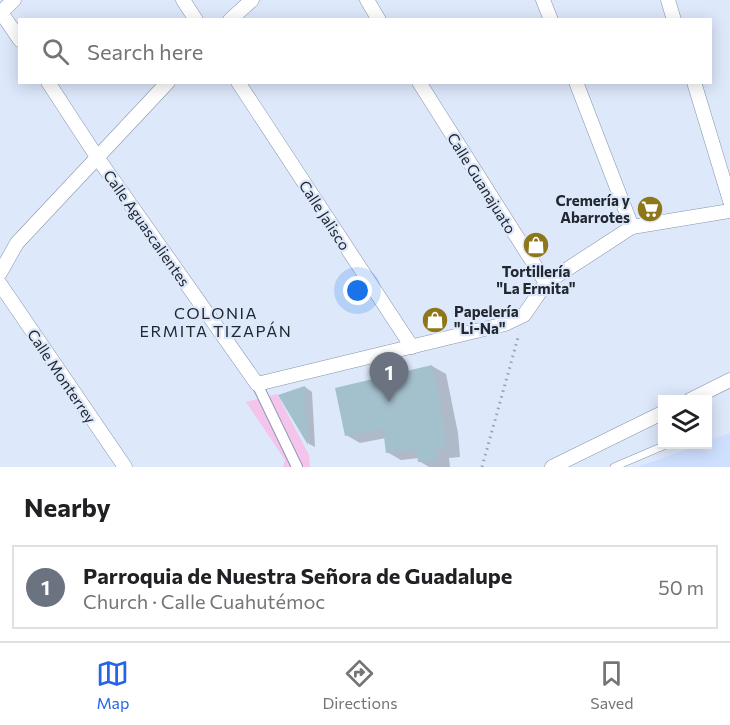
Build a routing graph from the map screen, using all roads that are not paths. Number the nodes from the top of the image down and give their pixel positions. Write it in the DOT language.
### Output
graph roads {
  1 [pos="14,0"];
  2 [pos="183,0"];
  3 [pos="252,0"];
  4 [pos="367,0"];
  5 [pos="543,0"];
  6 [pos="668,0"];
  7 [pos="0,12"];
  8 [pos="195,18"];
  9 [pos="232,18"];
  10 [pos="378,18"];
  11 [pos="550,18"];
  12 [pos="673,18"];
  13 [pos="18,37"];
  14 [pos="49,84"];
  15 [pos="166,84"];
  16 [pos="239,84"];
  17 [pos="420,84"];
  18 [pos="577,84"];
  19 [pos="695,84"];
  20 [pos="97,157"];
  21 [pos="730,201"];
  22 [pos="730,211"];
  23 [pos="632,227"];
  24 [pos="0,273"];
  25 [pos="546,283"];
  26 [pos="0,284"];
  27 [pos="412,347"];
  28 [pos="730,380"];
  29 [pos="257,384"];
  30 [pos="698,395"];
  31 [pos="658,415"];
  32 [pos="658,448"];
  33 [pos="125,467"];
  34 [pos="297,467"];
  35 [pos="552,467"];
  36 [pos="614,467"];
  1 -- 7 [label="street"];
  2 -- 8 [label="street"];
  3 -- 9 [label="street"];
  4 -- 10 [label="street"];
  5 -- 11 [label="street"];
  6 -- 12 [label="street"];
  7 -- 13 [label="street"];
  14 -- 20 [label="street, Calle Aguascalientes"];
  15 -- 20 [label="street"];
  16 -- 27 [label="street, Calle Jalisco"];
  17 -- 25 [label="street, Calle Guanajuato"];
  18 -- 23 [label="street"];
  19 -- 21 [label="street"];
  20 -- 24 [label="street"];
  20 -- 29 [label="street, Calle Aguascalientes"];
  22 -- 23 [label="street"];
  23 -- 25 [label="street"];
  25 -- 27 [label="street"];
  26 -- 33 [label="street, Calle Monterrey"];
  27 -- 29 [label="street"];
  28 -- 30 [label="street"];
  29 -- 34 [label="street, Calle Aguascalientes"];
  31 -- 35 [label="street"];
  32 -- 36 [label="lane"];
}
